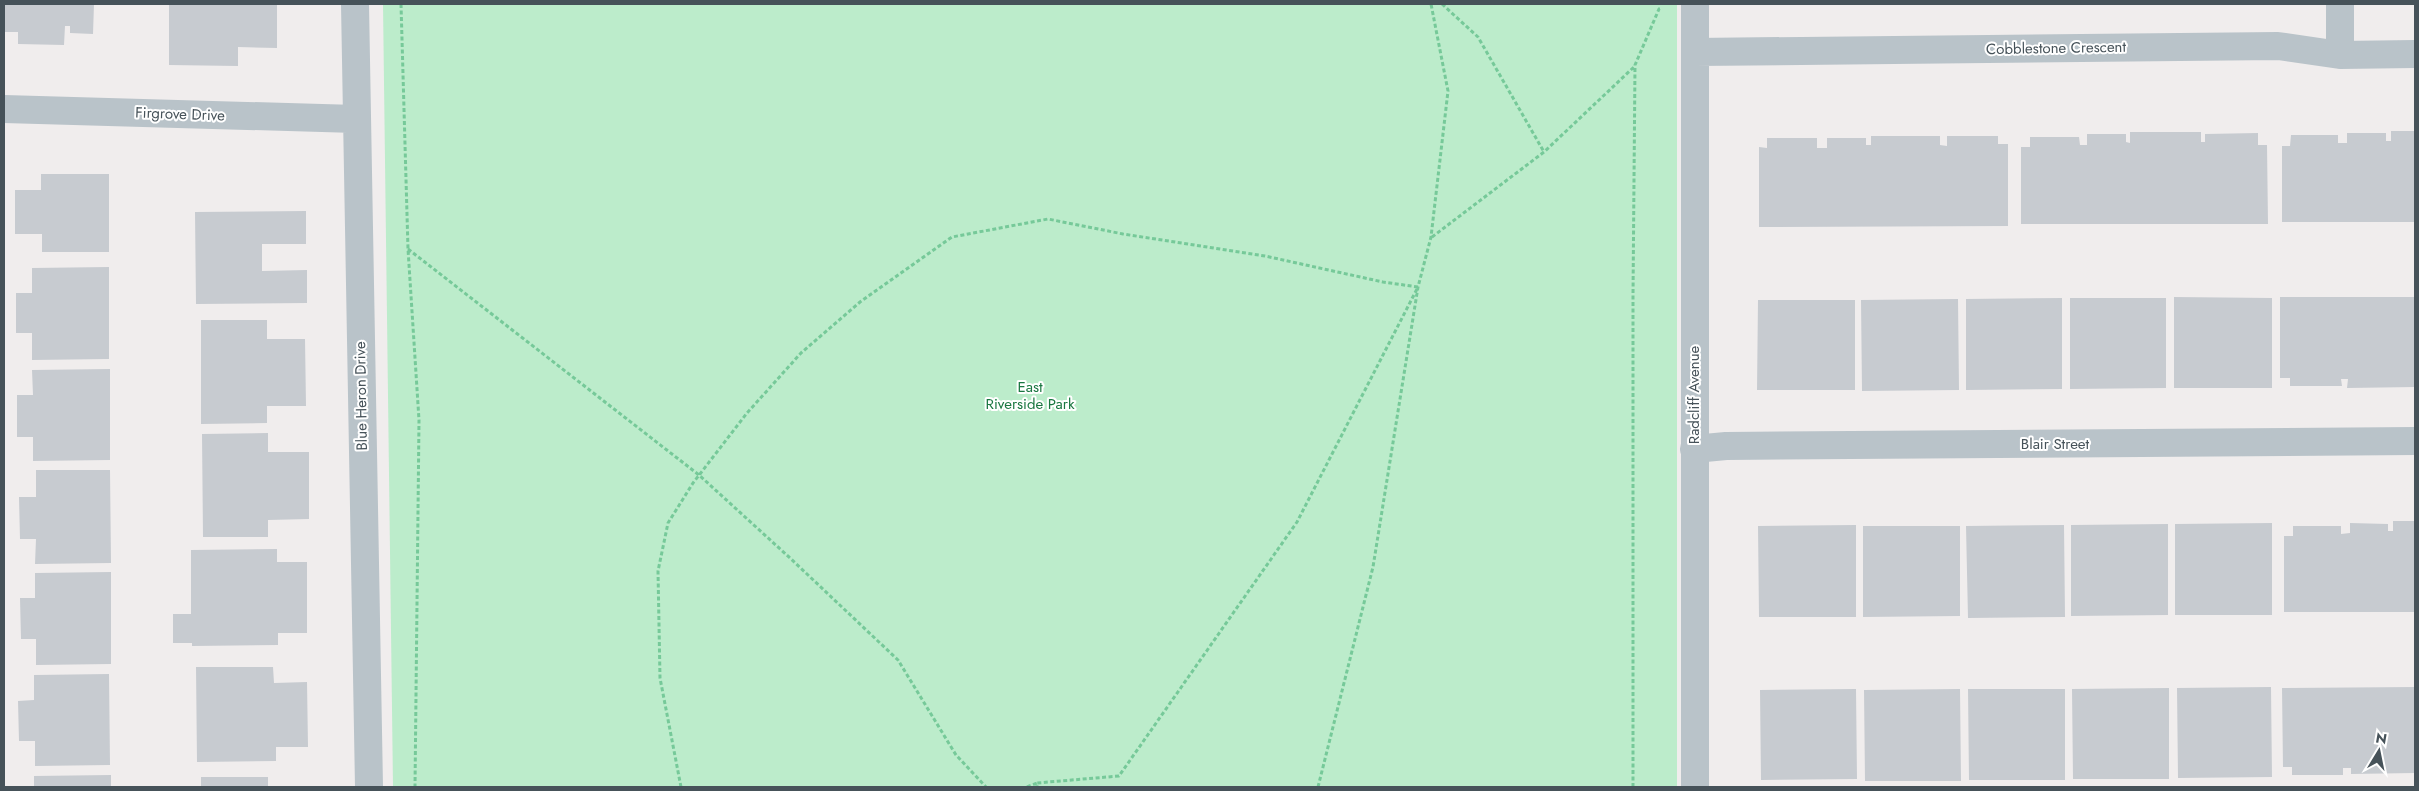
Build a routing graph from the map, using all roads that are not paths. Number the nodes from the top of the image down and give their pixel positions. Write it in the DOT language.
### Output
graph roads {
  1 [pos="355,4"];
  2 [pos="1695,4"];
  3 [pos="2340,4"];
  4 [pos="1695,52"];
  5 [pos="2415,54"];
  6 [pos="2340,55"];
  7 [pos="4,109"];
  8 [pos="356,119"];
  9 [pos="2415,441"];
  10 [pos="1694,449"];
  11 [pos="369,787"];
  12 [pos="1695,787"];
  1 -- 8 [label="street, Blue Heron Drive"];
  2 -- 4 [label="street, Radcliff Avenue"];
  3 -- 6 [label="street"];
  4 -- 6 [label="street, Cobblestone Crescent"];
  4 -- 10 [label="street, Radcliff Avenue"];
  5 -- 6 [label="street, Cobblestone Crescent"];
  7 -- 8 [label="street, Firgrove Drive"];
  8 -- 11 [label="street, Blue Heron Drive"];
  9 -- 10 [label="street, Blair Street"];
  10 -- 12 [label="street, Radcliff Avenue"];
}
